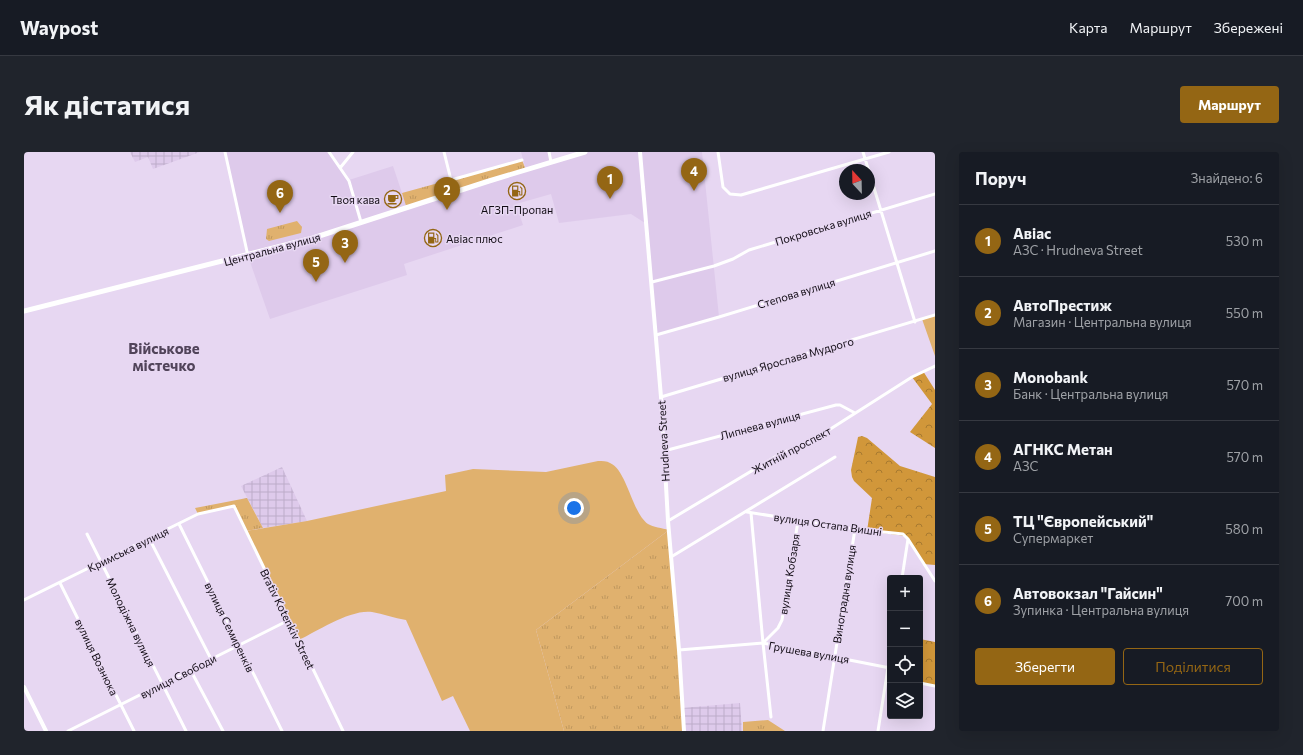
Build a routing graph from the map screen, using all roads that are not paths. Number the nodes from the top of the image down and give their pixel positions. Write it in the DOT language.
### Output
graph roads {
  1 [pos="225,152"];
  2 [pos="329,152"];
  3 [pos="353,152"];
  4 [pos="444,152"];
  5 [pos="549,152"];
  6 [pos="585,152"];
  7 [pos="640,152"];
  8 [pos="718,152"];
  9 [pos="863,152"];
  10 [pos="889,152"];
  11 [pos="866,159"];
  12 [pos="522,160"];
  13 [pos="551,162"];
  14 [pos="340,168"];
  15 [pos="935,194"];
  16 [pos="881,210"];
  17 [pos="362,222"];
  18 [pos="935,251"];
  19 [pos="248,256"];
  20 [pos="897,262"];
  21 [pos="652,282"];
  22 [pos="24,311"];
  23 [pos="935,315"];
  24 [pos="915,322"];
  25 [pos="656,335"];
  26 [pos="935,366"];
  27 [pos="661,397"];
  28 [pos="855,413"];
  29 [pos="664,451"];
  30 [pos="835,457"];
  31 [pos="234,506"];
  32 [pos="747,512"];
  33 [pos="751,513"];
  34 [pos="798,520"];
  35 [pos="668,521"];
  36 [pos="179,524"];
  37 [pos="854,529"];
  38 [pos="88,534"];
  39 [pos="149,538"];
  40 [pos="908,539"];
  41 [pos="671,557"];
  42 [pos="102,562"];
  43 [pos="902,575"];
  44 [pos="935,581"];
  45 [pos="60,582"];
  46 [pos="24,600"];
  47 [pos="289,620"];
  48 [pos="763,643"];
  49 [pos="239,645"];
  50 [pos="679,650"];
  51 [pos="834,656"];
  52 [pos="210,660"];
  53 [pos="887,667"];
  54 [pos="190,670"];
  55 [pos="887,679"];
  56 [pos="162,684"];
  57 [pos="923,684"];
  58 [pos="935,686"];
  59 [pos="24,687"];
  60 [pos="121,705"];
  61 [pos="771,717"];
  62 [pos="46,731"];
  63 [pos="68,731"];
  64 [pos="134,731"];
  65 [pos="186,731"];
  66 [pos="223,731"];
  67 [pos="282,731"];
  68 [pos="342,731"];
  69 [pos="684,731"];
  70 [pos="823,731"];
  71 [pos="878,731"];
  1 -- 19 [label="street"];
  2 -- 14 [label="street"];
  3 -- 14 [label="street"];
  4 -- 12 [label="street"];
  5 -- 13 [label="street"];
  6 -- 13 [label="highway, Центральна вулиця"];
  7 -- 21 [label="street, Hrudneva Street"];
  8 -- 11 [label="street"];
  9 -- 11 [label="street"];
  10 -- 11 [label="street"];
  11 -- 16 [label="street"];
  13 -- 17 [label="highway, Центральна вулиця"];
  14 -- 17 [label="street"];
  15 -- 16 [label="street, Покровська вулиця"];
  16 -- 20 [label="street"];
  16 -- 21 [label="street, Покровська вулиця"];
  17 -- 19 [label="highway, Центральна вулиця"];
  18 -- 20 [label="street, Степова вулиця"];
  19 -- 22 [label="highway, Центральна вулиця"];
  20 -- 24 [label="street"];
  20 -- 25 [label="street, Степова вулиця"];
  21 -- 25 [label="street, Hrudneva Street"];
  23 -- 24 [label="street, вулиця Ярослава Мудрого"];
  24 -- 27 [label="street, вулиця Ярослава Мудрого"];
  25 -- 27 [label="street, Hrudneva Street"];
  26 -- 28 [label="street, Житній проспект"];
  27 -- 29 [label="street, Hrudneva Street"];
  28 -- 29 [label="street, Липнева вулиця"];
  28 -- 35 [label="street, Житній проспект"];
  29 -- 35 [label="street, Hrudneva Street"];
  30 -- 32 [label="street"];
  31 -- 36 [label="street, Кримська вулиця"];
  31 -- 47 [label="street, Brativ Kotenkiv Street"];
  32 -- 33 [label="street, вулиця Остапа Вишні"];
  32 -- 41 [label="street"];
  33 -- 34 [label="street, вулиця Остапа Вишні"];
  33 -- 48 [label="street, вулиця Кобзаря"];
  34 -- 37 [label="street, вулиця Остапа Вишні"];
  34 -- 48 [label="street, вулиця Кобзаря"];
  35 -- 41 [label="street, Hrudneva Street"];
  36 -- 39 [label="street, Кримська вулиця"];
  36 -- 49 [label="street, вулиця Семиренків"];
  37 -- 40 [label="street, вулиця Остапа Вишні"];
  37 -- 51 [label="street, Виноградна вулиця"];
  38 -- 42 [label="street, Молодіжна вулиця"];
  39 -- 42 [label="street, Кримська вулиця"];
  39 -- 52 [label="street"];
  40 -- 43 [label="street"];
  40 -- 44 [label="street"];
  41 -- 50 [label="street, Hrudneva Street"];
  42 -- 45 [label="street, Кримська вулиця"];
  42 -- 56 [label="street, Молодіжна вулиця"];
  45 -- 46 [label="street, Кримська вулиця"];
  45 -- 60 [label="street, вулиця Вознюка"];
  47 -- 49 [label="street, вулиця Свободи"];
  47 -- 68 [label="street, Brativ Kotenkiv Street"];
  48 -- 50 [label="street, Грушева вулиця"];
  48 -- 51 [label="street, Грушева вулиця"];
  48 -- 61 [label="street, вулиця Кобзаря"];
  49 -- 52 [label="street, вулиця Свободи"];
  49 -- 67 [label="street, вулиця Семиренків"];
  50 -- 69 [label="street, Hrudneva Street"];
  51 -- 53 [label="street, Грушева вулиця"];
  51 -- 70 [label="street, Виноградна вулиця"];
  52 -- 54 [label="street, вулиця Свободи"];
  54 -- 56 [label="street, вулиця Свободи"];
  54 -- 66 [label="street"];
  55 -- 71 [label="street"];
  56 -- 60 [label="street, вулиця Свободи"];
  56 -- 65 [label="street, Молодіжна вулиця"];
  57 -- 58 [label="street"];
  59 -- 62 [label="street"];
  60 -- 63 [label="street, вулиця Свободи"];
  60 -- 64 [label="street, вулиця Вознюка"];
}
